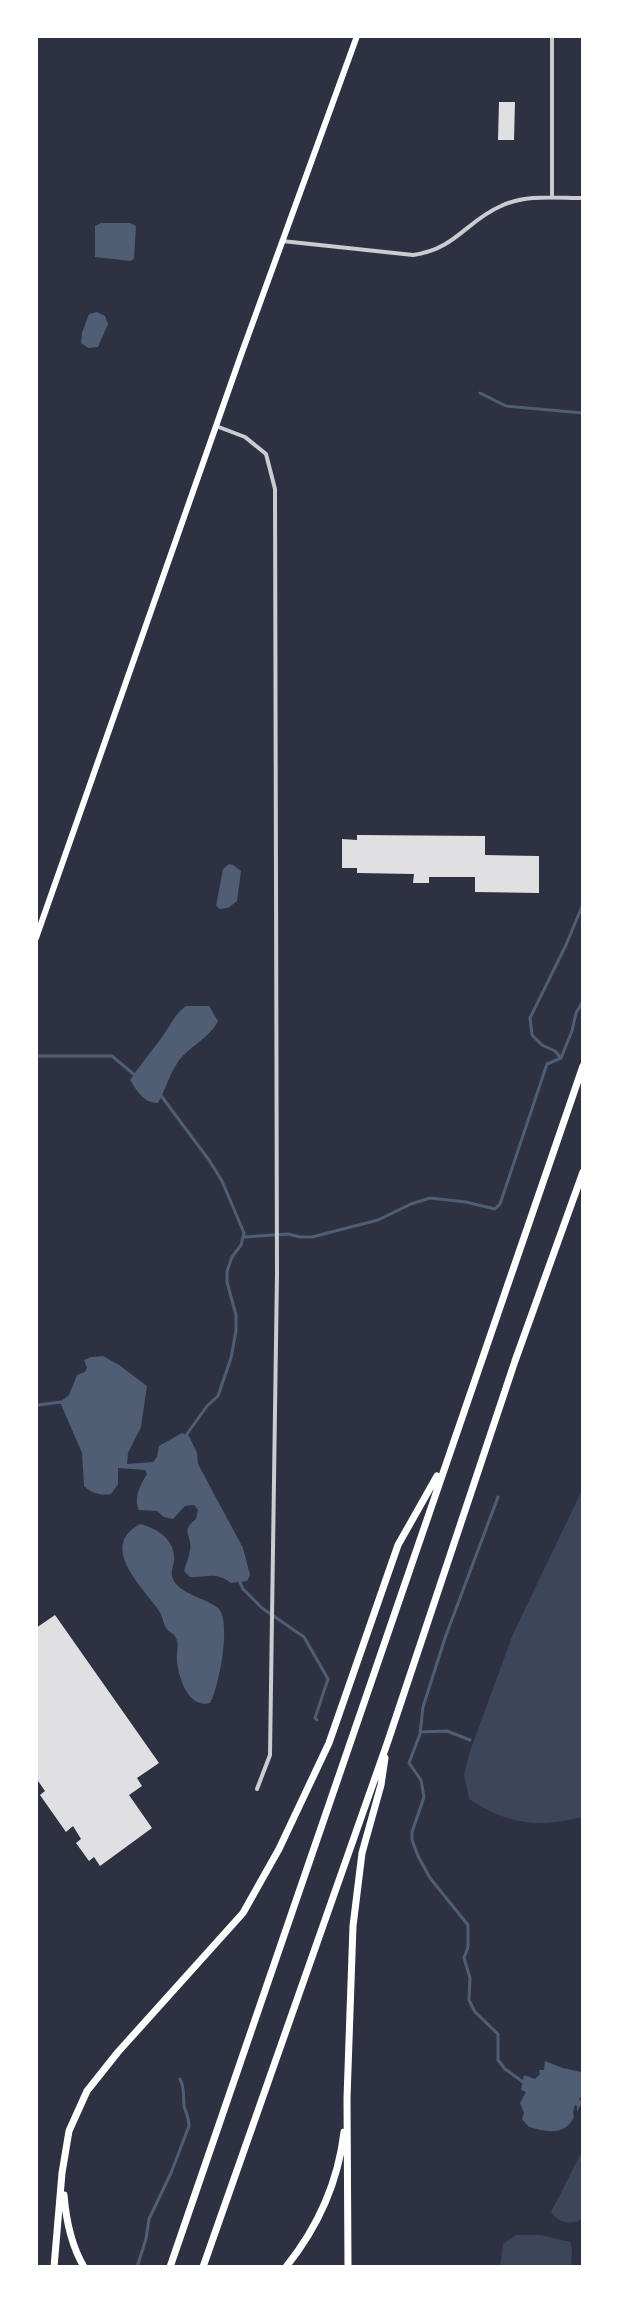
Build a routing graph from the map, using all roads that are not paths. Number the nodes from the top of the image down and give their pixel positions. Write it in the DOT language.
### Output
graph roads {
  1 [pos="357,36"];
  2 [pos="552,36"];
  3 [pos="552,198"];
  4 [pos="583,198"];
  5 [pos="282,241"];
  6 [pos="216,426"];
  7 [pos="36,938"];
  8 [pos="583,1066"];
  9 [pos="583,1172"];
  10 [pos="446,1460"];
  11 [pos="388,1741"];
  12 [pos="257,1789"];
  13 [pos="347,2098"];
  14 [pos="62,2173"];
  15 [pos="54,2267"];
  16 [pos="84,2267"];
  17 [pos="170,2267"];
  18 [pos="203,2267"];
  19 [pos="286,2267"];
  20 [pos="348,2267"];
  1 -- 5 [label="main road"];
  2 -- 3 [label="street"];
  3 -- 4 [label="street"];
  3 -- 5 [label="street"];
  5 -- 6 [label="main road"];
  6 -- 7 [label="main road"];
  6 -- 12 [label="street"];
  8 -- 10 [label="highway"];
  9 -- 11 [label="highway"];
  10 -- 14 [label="highway"];
  10 -- 17 [label="highway"];
  11 -- 13 [label="highway"];
  11 -- 18 [label="highway"];
  13 -- 19 [label="highway"];
  13 -- 20 [label="highway"];
  14 -- 15 [label="highway"];
  14 -- 16 [label="highway"];
}
